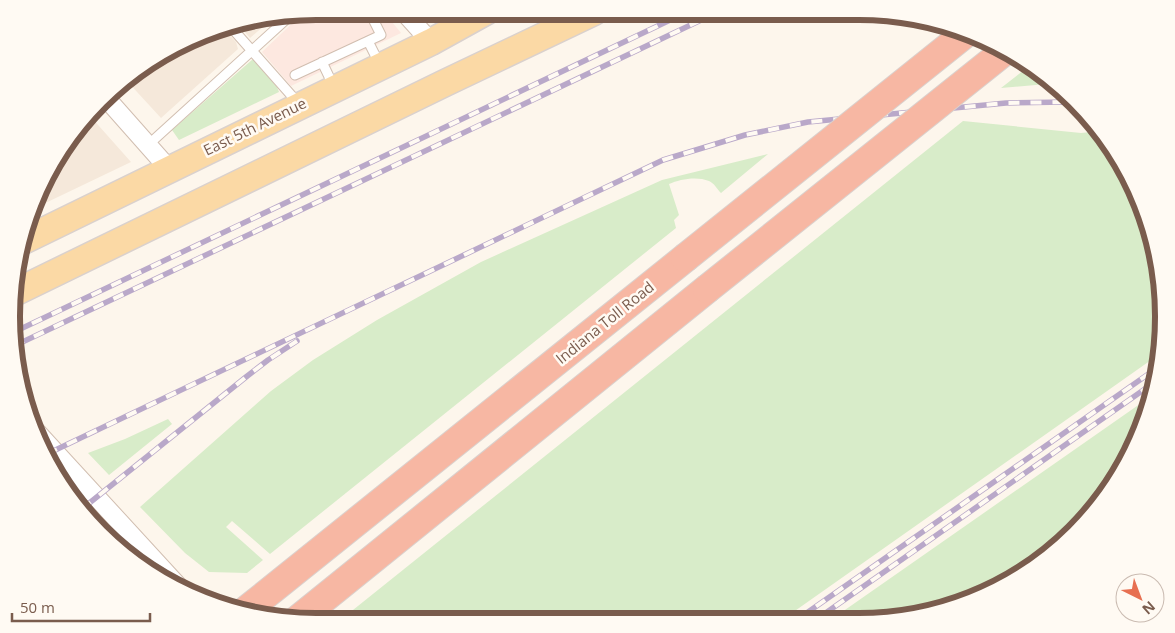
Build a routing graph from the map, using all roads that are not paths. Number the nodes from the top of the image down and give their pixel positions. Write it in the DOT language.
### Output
graph roads {
  1 [pos="373,20"];
  2 [pos="411,20"];
  3 [pos="472,20"];
  4 [pos="577,20"];
  5 [pos="284,22"];
  6 [pos="235,32"];
  7 [pos="960,38"];
  8 [pos="368,41"];
  9 [pos="431,42"];
  10 [pos="252,50"];
  11 [pos="999,56"];
  12 [pos="322,62"];
  13 [pos="380,66"];
  14 [pos="296,75"];
  15 [pos="334,88"];
  16 [pos="111,103"];
  17 [pos="300,105"];
  18 [pos="148,145"];
  19 [pos="169,169"];
  20 [pos="34,232"];
  21 [pos="22,289"];
  22 [pos="51,447"];
  23 [pos="158,567"];
  24 [pos="161,568"];
  25 [pos="252,606"];
  26 [pos="306,612"];
  1 -- 8 [label="lane"];
  2 -- 9 [label="street"];
  3 -- 9 [label="main road, East 5th Avenue"];
  4 -- 21 [label="main road"];
  5 -- 10 [label="lane"];
  6 -- 10 [label="lane"];
  7 -- 25 [label="highway, Indiana Toll Road, bridge"];
  8 -- 12 [label="lane"];
  8 -- 13 [label="lane"];
  9 -- 13 [label="main road, East 5th Avenue"];
  10 -- 17 [label="lane"];
  10 -- 18 [label="lane"];
  11 -- 26 [label="highway, bridge"];
  12 -- 14 [label="lane"];
  12 -- 15 [label="lane"];
  13 -- 15 [label="main road, East 5th Avenue"];
  15 -- 17 [label="main road, East 5th Avenue"];
  16 -- 18 [label="street"];
  17 -- 19 [label="main road, East 5th Avenue"];
  18 -- 19 [label="street"];
  19 -- 20 [label="main road, East 5th Avenue"];
  22 -- 24 [label="street"];
  23 -- 24 [label="street"];
}
